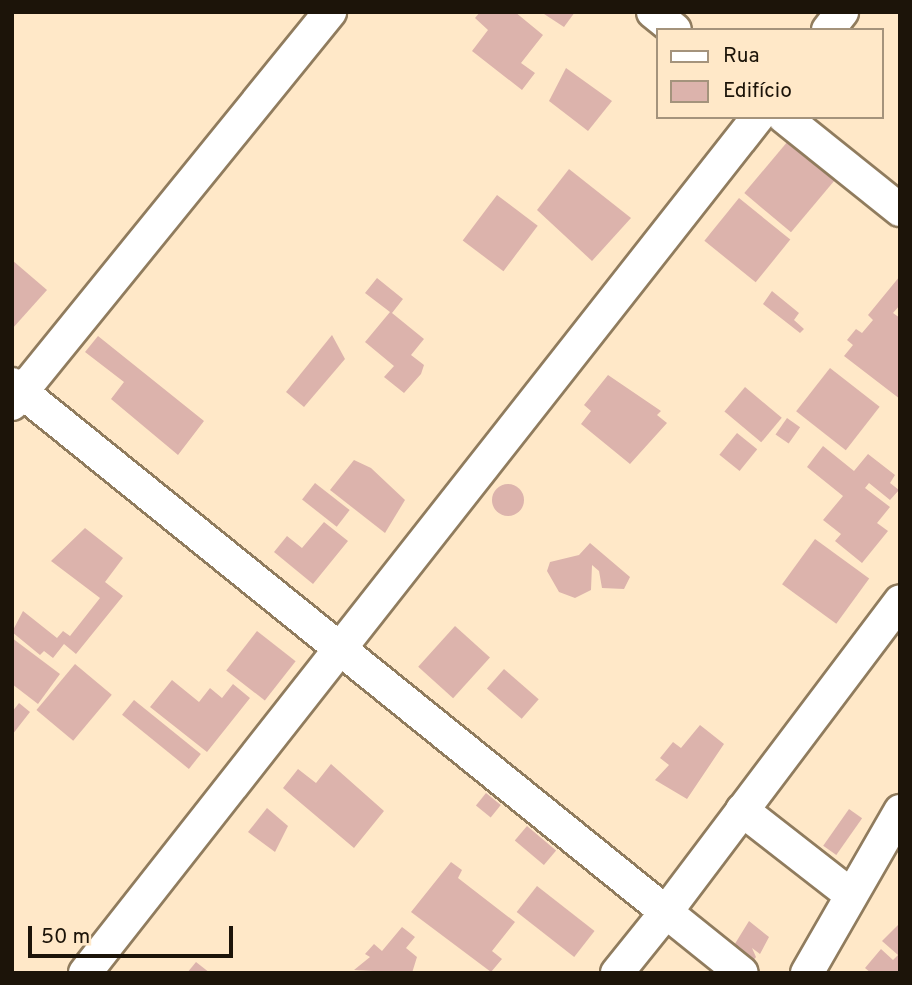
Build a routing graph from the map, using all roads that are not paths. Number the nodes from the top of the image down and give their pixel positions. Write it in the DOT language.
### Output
graph roads {
  1 [pos="330,12"];
  2 [pos="653,12"];
  3 [pos="842,12"];
  4 [pos="673,28"];
  5 [pos="830,28"];
  6 [pos="756,119"];
  7 [pos="786,119"];
  8 [pos="900,210"];
  9 [pos="16,393"];
  10 [pos="900,601"];
  11 [pos="341,646"];
  12 [pos="742,810"];
  13 [pos="900,811"];
  14 [pos="851,895"];
  15 [pos="666,912"];
  16 [pos="85,973"];
  17 [pos="617,973"];
  18 [pos="742,973"];
  19 [pos="807,973"];
  1 -- 9 [label="street"];
  2 -- 4 [label="street"];
  3 -- 5 [label="street"];
  6 -- 11 [label="street"];
  7 -- 8 [label="street"];
  9 -- 11 [label="street"];
  10 -- 12 [label="street"];
  11 -- 15 [label="street"];
  11 -- 16 [label="street"];
  12 -- 14 [label="street"];
  12 -- 15 [label="street"];
  13 -- 14 [label="street"];
  14 -- 19 [label="street"];
  15 -- 17 [label="street"];
  15 -- 18 [label="street"];
}
